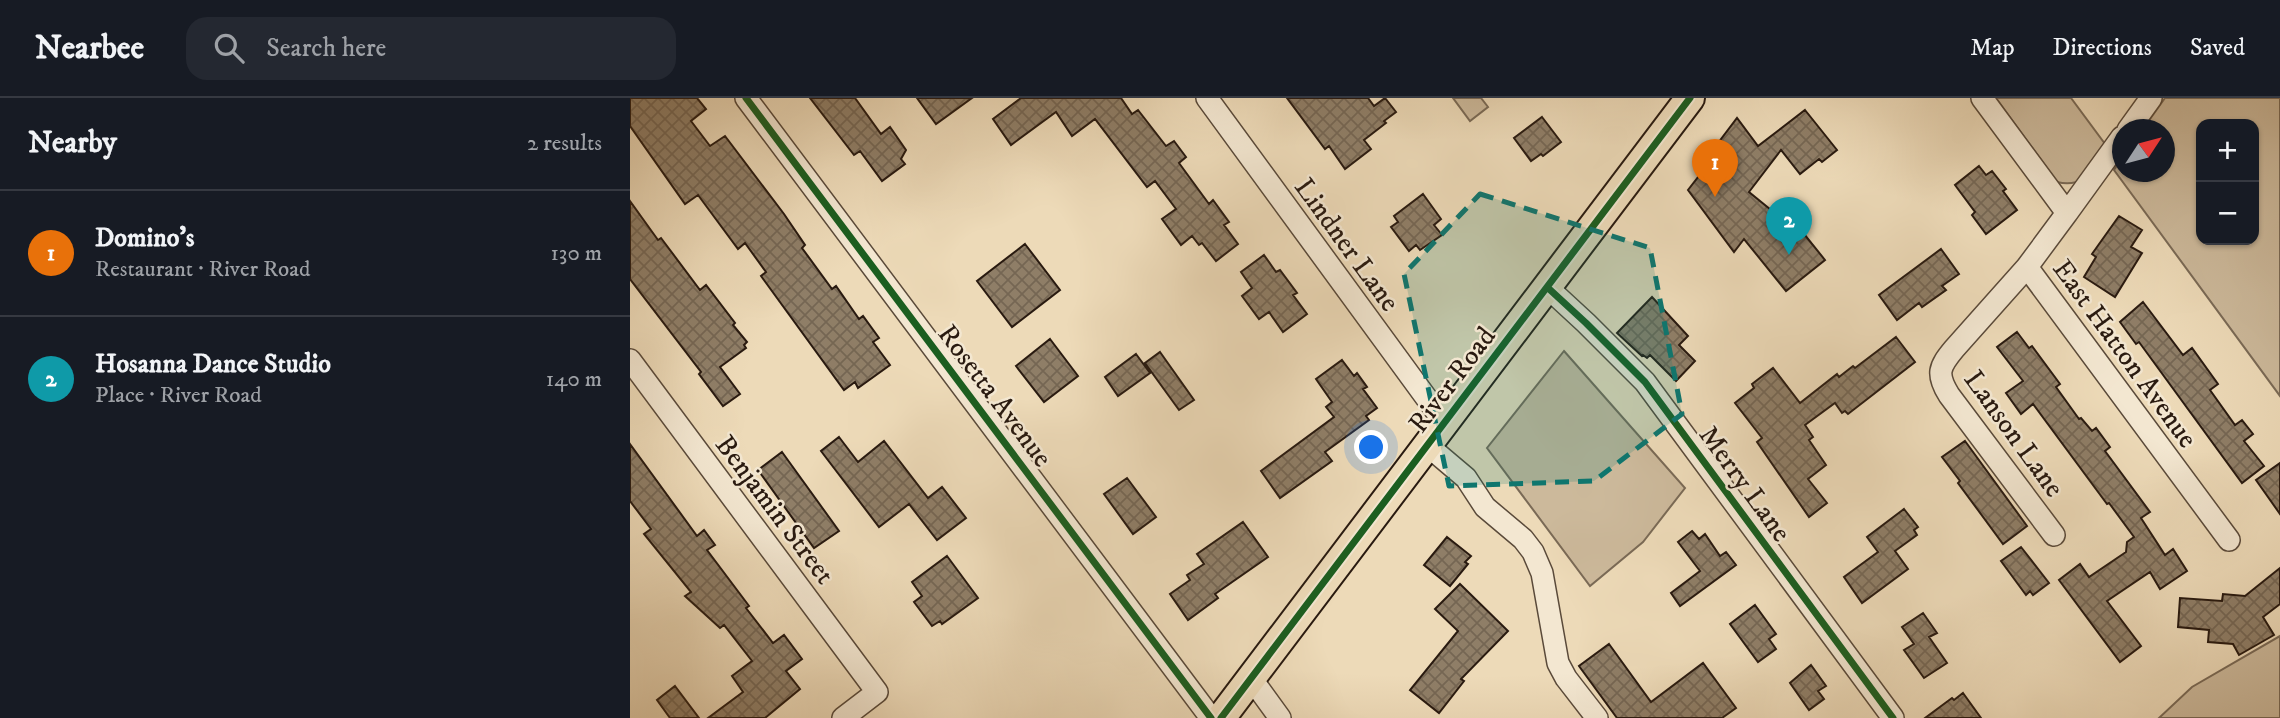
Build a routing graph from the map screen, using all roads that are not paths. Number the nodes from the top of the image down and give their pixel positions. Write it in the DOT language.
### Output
graph roads {
  1 [pos="746,98"];
  2 [pos="1208,98"];
  3 [pos="1690,98"];
  4 [pos="1982,98"];
  5 [pos="2151,98"];
  6 [pos="2136,119"];
  7 [pos="2112,152"];
  8 [pos="2067,213"];
  9 [pos="2027,267"];
  10 [pos="1546,287"];
  11 [pos="630,360"];
  12 [pos="1444,422"];
  13 [pos="1427,445"];
  14 [pos="2054,535"];
  15 [pos="2229,540"];
  16 [pos="1251,678"];
  17 [pos="843,718"];
  18 [pos="1211,718"];
  19 [pos="1221,718"];
  20 [pos="1280,718"];
  21 [pos="1597,718"];
  22 [pos="1894,718"];
  1 -- 18 [label="street, Rosetta Avenue"];
  2 -- 12 [label="street, Lindner Lane"];
  3 -- 10 [label="main road, River Road"];
  4 -- 8 [label="street, East Hatton Avenue"];
  5 -- 6 [label="street"];
  7 -- 8 [label="street"];
  8 -- 9 [label="street, East Hatton Avenue"];
  9 -- 14 [label="street, Lanson Lane"];
  9 -- 15 [label="street, East Hatton Avenue"];
  10 -- 12 [label="main road, River Road"];
  10 -- 22 [label="street, Merry Lane"];
  11 -- 17 [label="street, Benjamin Street"];
  12 -- 13 [label="main road, River Road"];
  13 -- 16 [label="main road, River Road"];
  13 -- 21 [label="street"];
  16 -- 19 [label="main road, River Road"];
  16 -- 20 [label="street"];
}
